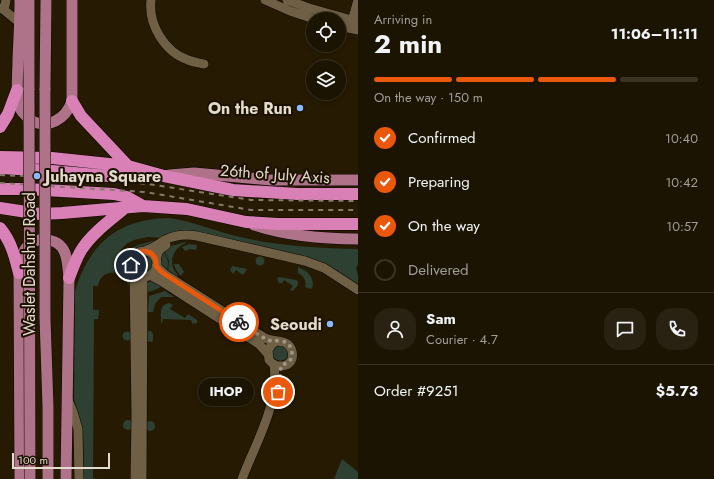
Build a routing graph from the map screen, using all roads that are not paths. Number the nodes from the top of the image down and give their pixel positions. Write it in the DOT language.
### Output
graph roads {
  1 [pos="6,0"];
  2 [pos="20,0"];
  3 [pos="29,0"];
  4 [pos="46,0"];
  5 [pos="72,0"];
  6 [pos="151,0"];
  7 [pos="265,0"];
  8 [pos="287,0"];
  9 [pos="358,0"];
  10 [pos="2,9"];
  11 [pos="306,16"];
  12 [pos="20,23"];
  13 [pos="354,25"];
  14 [pos="204,64"];
  15 [pos="17,90"];
  16 [pos="72,101"];
  17 [pos="0,127"];
  18 [pos="0,157"];
  19 [pos="128,166"];
  20 [pos="0,168"];
  21 [pos="143,169"];
  22 [pos="164,176"];
  23 [pos="358,180"];
  24 [pos="0,189"];
  25 [pos="358,194"];
  26 [pos="143,206"];
  27 [pos="126,207"];
  28 [pos="0,208"];
  29 [pos="246,222"];
  30 [pos="358,224"];
  31 [pos="0,228"];
  32 [pos="358,239"];
  33 [pos="144,251"];
  34 [pos="156,263"];
  35 [pos="134,272"];
  36 [pos="19,273"];
  37 [pos="147,276"];
  38 [pos="69,278"];
  39 [pos="358,290"];
  40 [pos="358,294"];
  41 [pos="275,342"];
  42 [pos="267,353"];
  43 [pos="278,366"];
  44 [pos="67,398"];
  45 [pos="20,479"];
  46 [pos="30,479"];
  47 [pos="48,479"];
  48 [pos="66,479"];
  49 [pos="79,479"];
  50 [pos="135,479"];
  51 [pos="142,479"];
  52 [pos="242,479"];
  53 [pos="246,479"];
  1 -- 10 [label="street"];
  2 -- 12 [label="main road"];
  3 -- 46 [label="main road, Waslet Dahshur Road, bridge"];
  4 -- 47 [label="main road, Waslet Dahshur Road, bridge"];
  5 -- 16 [label="main road"];
  6 -- 14 [label="street"];
  7 -- 11 [label="street"];
  8 -- 13 [label="street"];
  9 -- 13 [label="street"];
  10 -- 12 [label="street"];
  12 -- 15 [label="main road"];
  15 -- 16 [label="main road"];
  15 -- 17 [label="highway"];
  16 -- 19 [label="highway"];
  18 -- 19 [label="highway, 26th of July Axis"];
  19 -- 21 [label="highway, 26th of July Axis"];
  20 -- 21 [label="highway"];
  21 -- 22 [label="highway, 26th of July Axis"];
  22 -- 23 [label="main road"];
  22 -- 25 [label="highway, 26th of July Axis"];
  24 -- 26 [label="highway"];
  26 -- 27 [label="highway"];
  26 -- 29 [label="highway"];
  27 -- 28 [label="highway"];
  27 -- 38 [label="highway"];
  29 -- 30 [label="highway"];
  29 -- 32 [label="main road"];
  31 -- 36 [label="highway"];
  33 -- 34 [label="street"];
  33 -- 35 [label="street"];
  33 -- 39 [label="street"];
  34 -- 37 [label="street"];
  34 -- 40 [label="street"];
  34 -- 41 [label="street"];
  35 -- 37 [label="street"];
  35 -- 50 [label="street"];
  36 -- 38 [label="main road"];
  36 -- 45 [label="main road"];
  37 -- 42 [label="street"];
  37 -- 51 [label="street"];
  38 -- 44 [label="main road"];
  41 -- 42 [label="street"];
  41 -- 43 [label="street"];
  42 -- 43 [label="street"];
  43 -- 52 [label="street"];
  43 -- 53 [label="street"];
  44 -- 48 [label="main road"];
  44 -- 49 [label="street"];
}
